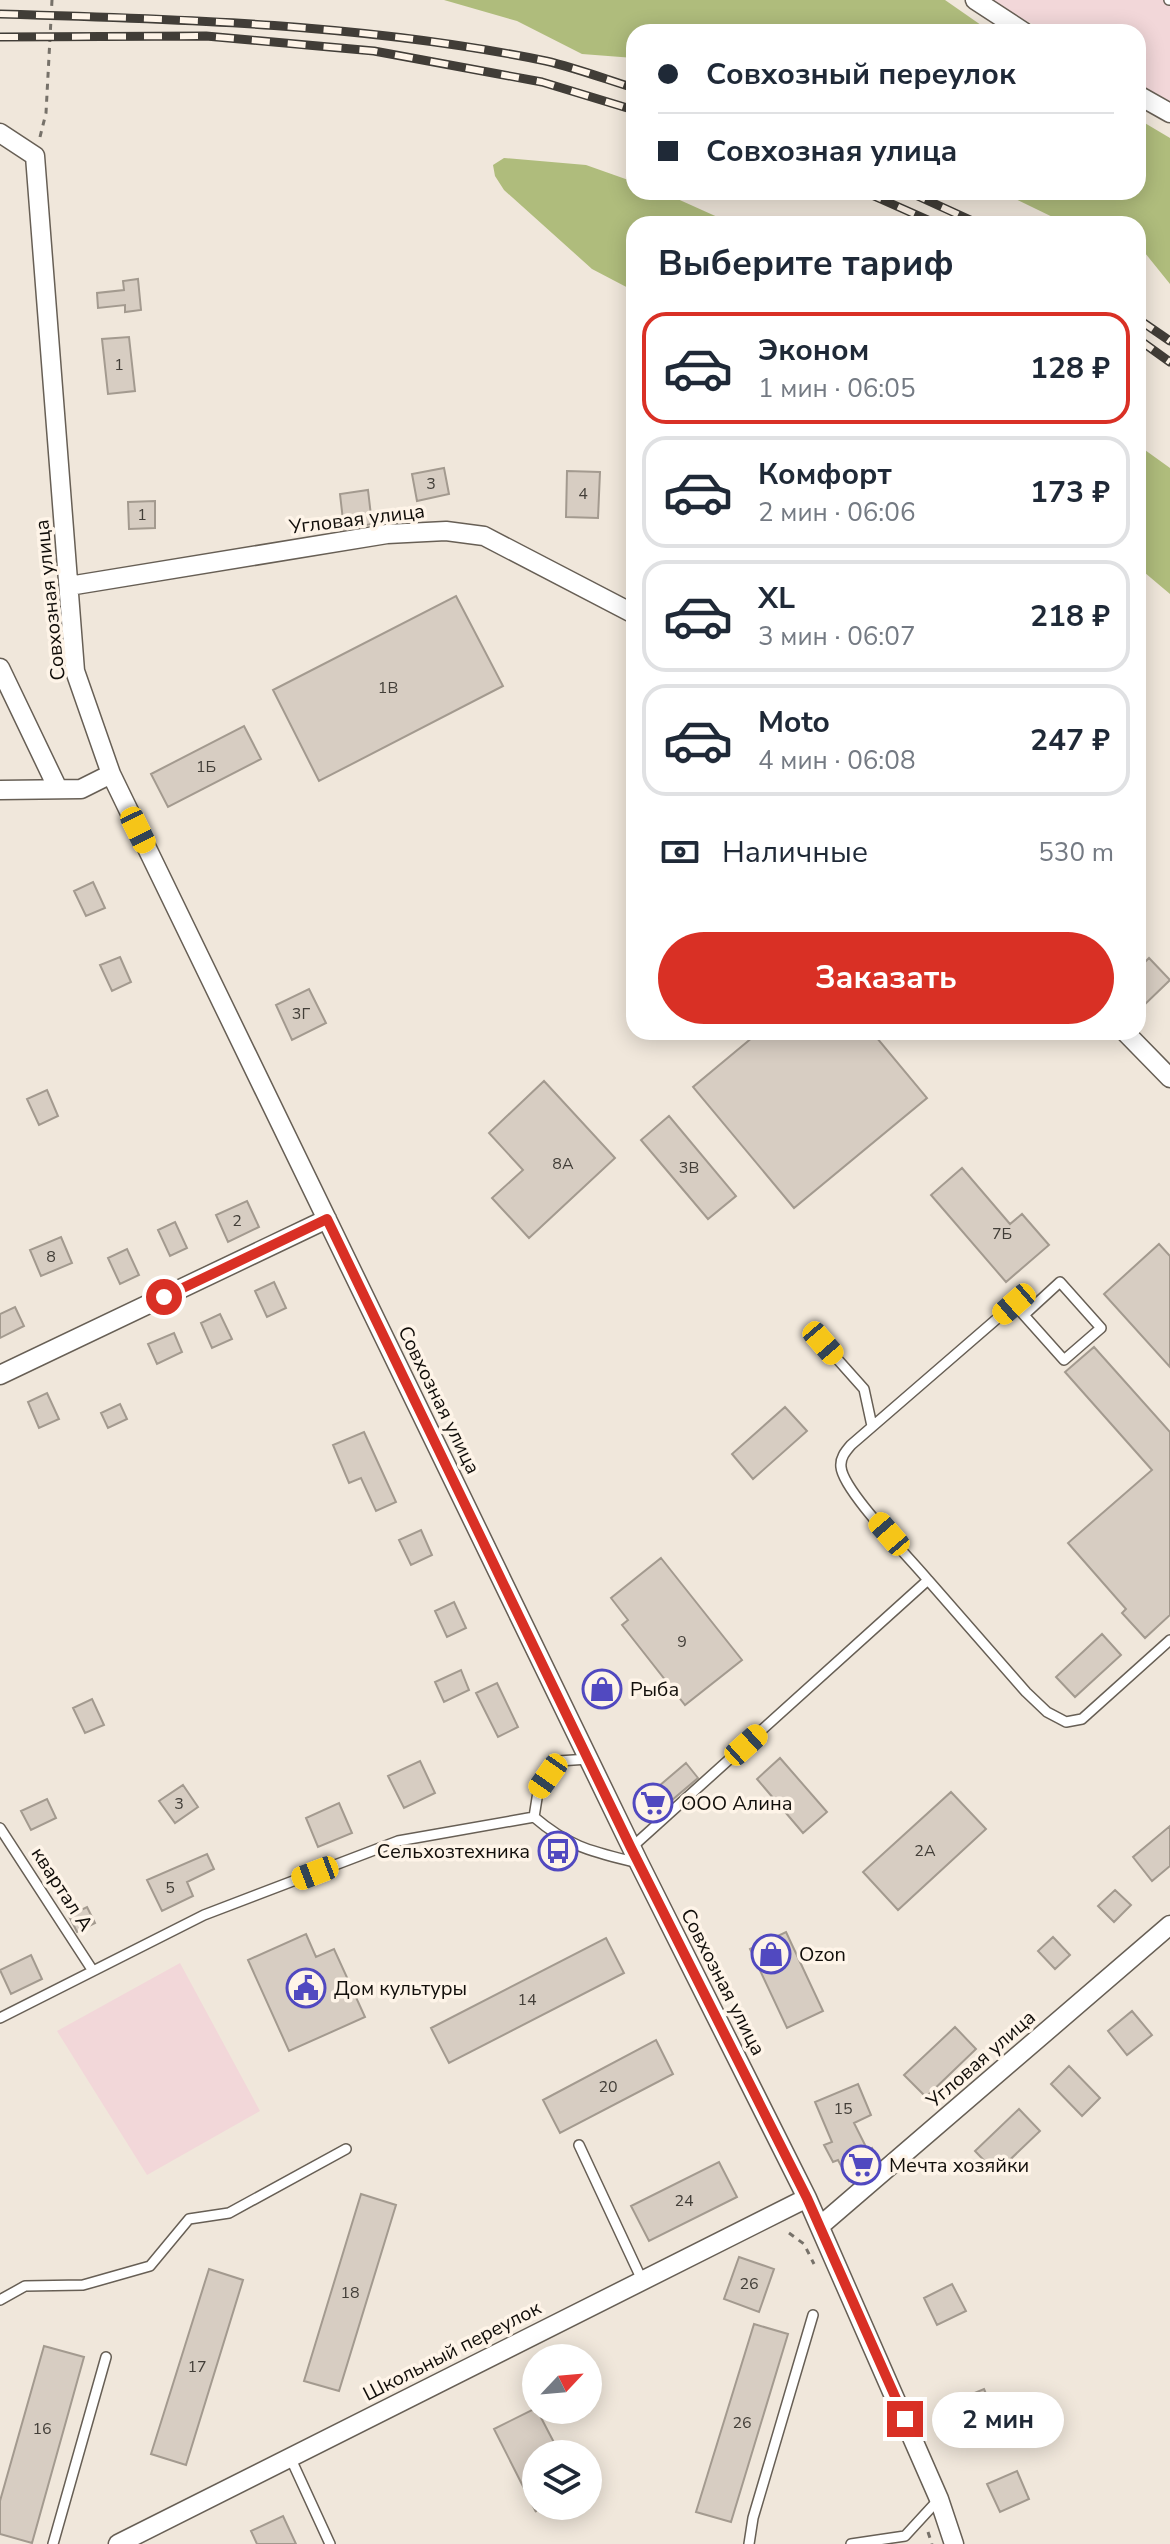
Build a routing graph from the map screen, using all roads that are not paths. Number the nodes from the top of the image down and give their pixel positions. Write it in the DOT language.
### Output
graph roads {
  1 [pos="975,0"];
  2 [pos="1012,24"];
  3 [pos="1146,100"];
  4 [pos="1170,113"];
  5 [pos="0,133"];
  6 [pos="69,586"];
  7 [pos="626,610"];
  8 [pos="0,668"];
  9 [pos="111,774"];
  10 [pos="58,789"];
  11 [pos="0,790"];
  12 [pos="1133,1040"];
  13 [pos="1170,1078"];
  14 [pos="327,1219"];
  15 [pos="1024,1315"];
  16 [pos="823,1343"];
  17 [pos="0,1375"];
  18 [pos="872,1426"];
  19 [pos="928,1580"];
  20 [pos="1170,1640"];
  21 [pos="588,1759"];
  22 [pos="534,1817"];
  23 [pos="0,1828"];
  24 [pos="635,1856"];
  25 [pos="1170,1925"];
  26 [pos="93,1971"];
  27 [pos="0,2018"];
  28 [pos="579,2145"];
  29 [pos="346,2149"];
  30 [pos="807,2198"];
  31 [pos="820,2226"];
  32 [pos="642,2280"];
  33 [pos="0,2300"];
  34 [pos="813,2315"];
  35 [pos="106,2357"];
  36 [pos="290,2457"];
  37 [pos="939,2499"];
  38 [pos="53,2544"];
  39 [pos="118,2544"];
  40 [pos="330,2544"];
  41 [pos="749,2544"];
  42 [pos="851,2544"];
  43 [pos="954,2544"];
  1 -- 2 [label="street"];
  3 -- 4 [label="street"];
  5 -- 6 [label="street, Совхозная улица"];
  6 -- 7 [label="street, Угловая улица"];
  6 -- 9 [label="street, Совхозная улица"];
  8 -- 10 [label="street"];
  9 -- 10 [label="street"];
  9 -- 14 [label="street, Совхозная улица"];
  10 -- 11 [label="street"];
  12 -- 13 [label="street"];
  14 -- 17 [label="street"];
  14 -- 21 [label="street, Совхозная улица"];
  15 -- 15 [label="lane"];
  15 -- 18 [label="lane"];
  16 -- 18 [label="lane"];
  18 -- 19 [label="lane"];
  19 -- 20 [label="lane"];
  19 -- 24 [label="lane"];
  21 -- 22 [label="lane"];
  21 -- 24 [label="street, Совхозная улица"];
  22 -- 24 [label="lane"];
  22 -- 26 [label="lane"];
  23 -- 26 [label="lane, квартал А"];
  24 -- 30 [label="street, Совхозная улица"];
  25 -- 31 [label="street, Угловая улица"];
  26 -- 27 [label="lane"];
  28 -- 32 [label="lane"];
  29 -- 33 [label="lane"];
  30 -- 31 [label="street, Совхозная улица"];
  30 -- 32 [label="street, Школьный переулок"];
  31 -- 37 [label="street, Совхозная улица"];
  32 -- 36 [label="street, Школьный переулок"];
  34 -- 41 [label="lane"];
  35 -- 38 [label="lane"];
  36 -- 39 [label="street, Школьный переулок"];
  36 -- 40 [label="lane"];
  37 -- 42 [label="lane"];
  37 -- 43 [label="street, Совхозная улица"];
}
